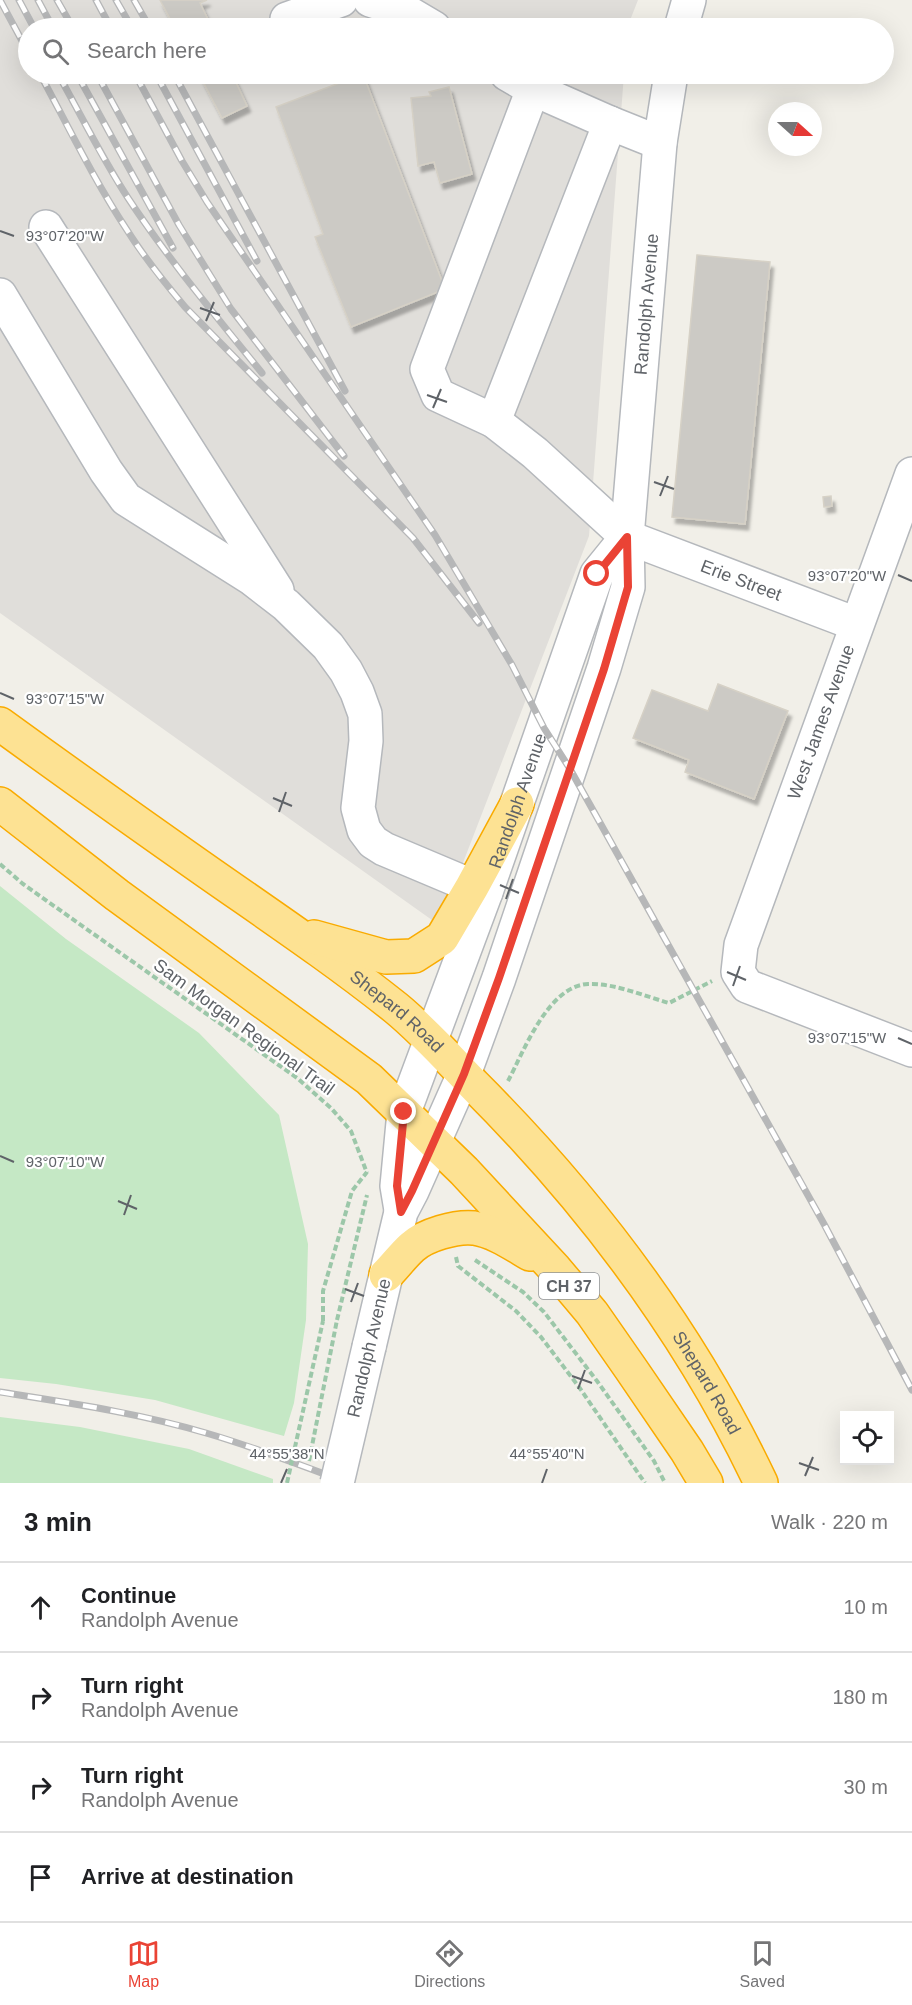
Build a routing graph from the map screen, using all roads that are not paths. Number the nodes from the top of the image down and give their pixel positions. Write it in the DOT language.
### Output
graph roads {
  1 [pos="341,0"];
  2 [pos="370,0"];
  3 [pos="689,0"];
  4 [pos="290,18"];
  5 [pos="417,18"];
  6 [pos="684,18"];
  7 [pos="519,84"];
  8 [pos="526,84"];
  9 [pos="669,84"];
  10 [pos="610,123"];
  11 [pos="660,143"];
  12 [pos="46,227"];
  13 [pos="0,295"];
  14 [pos="494,421"];
  15 [pos="912,474"];
  16 [pos="902,534"];
  17 [pos="627,537"];
  18 [pos="286,605"];
  19 [pos="856,624"];
  20 [pos="0,724"];
  21 [pos="0,804"];
  22 [pos="517,804"];
  23 [pos="479,890"];
  24 [pos="289,929"];
  25 [pos="430,1040"];
  26 [pos="912,1050"];
  27 [pos="464,1074"];
  28 [pos="404,1112"];
  29 [pos="435,1142"];
  30 [pos="401,1212"];
  31 [pos="555,1269"];
  32 [pos="386,1275"];
  33 [pos="337,1483"];
  34 [pos="706,1483"];
  35 [pos="761,1483"];
  1 -- 4 [label="street"];
  2 -- 5 [label="street"];
  3 -- 6 [label="street"];
  7 -- 14 [label="street"];
  8 -- 10 [label="street"];
  9 -- 11 [label="street, Randolph Avenue"];
  10 -- 11 [label="street"];
  10 -- 14 [label="street"];
  11 -- 17 [label="street, Randolph Avenue"];
  12 -- 18 [label="street"];
  13 -- 18 [label="street"];
  14 -- 17 [label="street"];
  15 -- 16 [label="street, West James Avenue"];
  16 -- 19 [label="street, West James Avenue"];
  17 -- 19 [label="street, Erie Street"];
  17 -- 22 [label="street, Randolph Avenue"];
  17 -- 27 [label="street, Randolph Avenue"];
  18 -- 23 [label="street"];
  19 -- 26 [label="street, West James Avenue"];
  20 -- 24 [label="highway, Shepard Road"];
  21 -- 28 [label="highway"];
  22 -- 23 [label="highway"];
  23 -- 24 [label="highway"];
  23 -- 25 [label="street, Randolph Avenue"];
  24 -- 25 [label="highway, Shepard Road"];
  25 -- 27 [label="highway, Shepard Road"];
  25 -- 28 [label="street, Randolph Avenue"];
  27 -- 29 [label="street, Randolph Avenue"];
  27 -- 35 [label="highway, Shepard Road"];
  28 -- 29 [label="highway, CH 37"];
  28 -- 30 [label="street, Randolph Avenue"];
  29 -- 30 [label="street, Randolph Avenue"];
  29 -- 31 [label="highway, CH 37"];
  30 -- 32 [label="street, Randolph Avenue"];
  31 -- 32 [label="highway"];
  31 -- 34 [label="highway, CH 37"];
  32 -- 33 [label="street, Randolph Avenue, bridge"];
}
